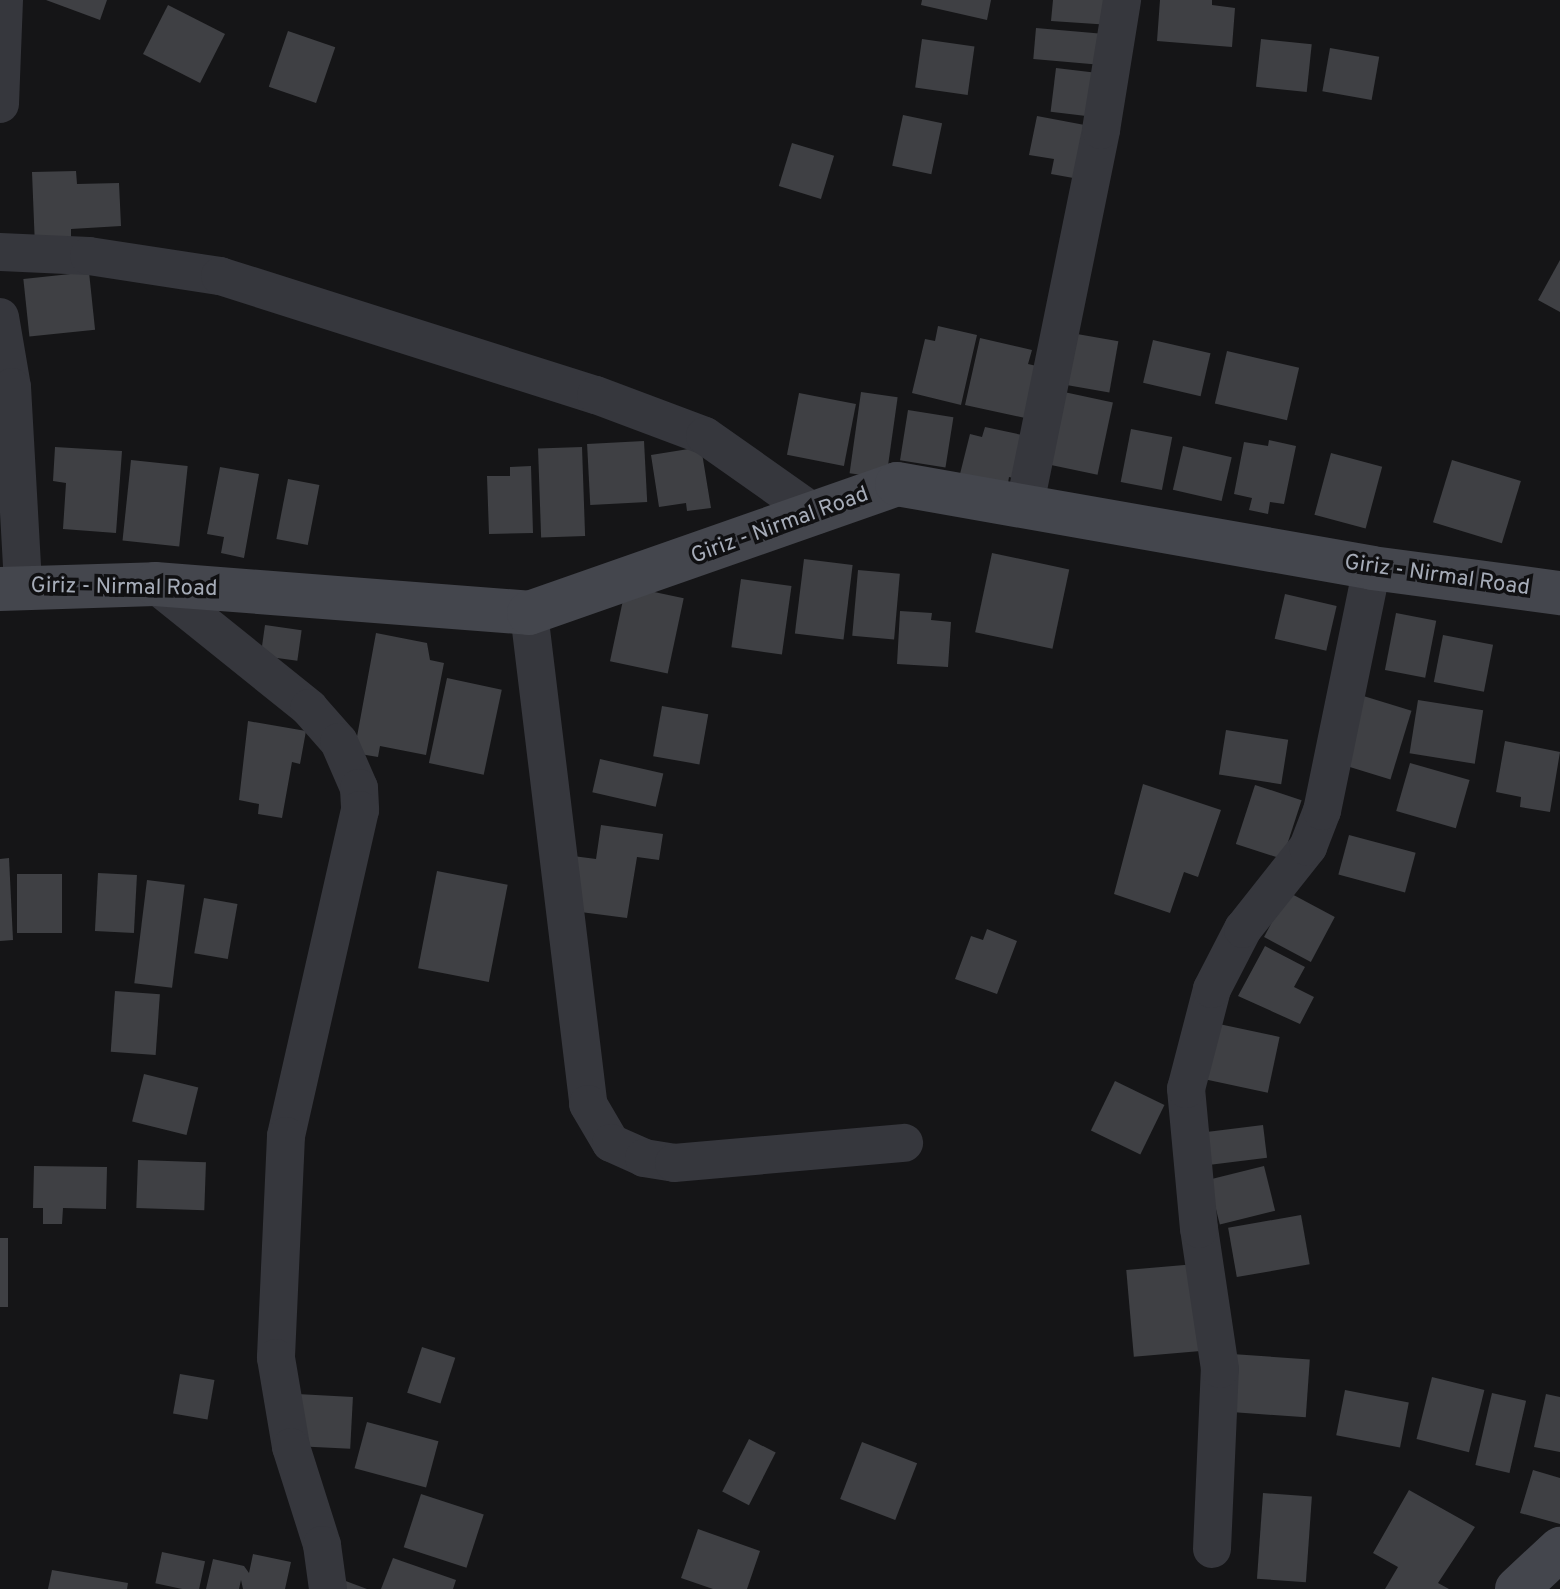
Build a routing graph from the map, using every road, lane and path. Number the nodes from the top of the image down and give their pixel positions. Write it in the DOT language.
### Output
graph roads {
  1 [pos="4,0"];
  2 [pos="1122,0"];
  3 [pos="0,104"];
  4 [pos="0,252"];
  5 [pos="0,317"];
  6 [pos="1025,504"];
  7 [pos="817,515"];
  8 [pos="1372,568"];
  9 [pos="155,584"];
  10 [pos="12,588"];
  11 [pos="1560,593"];
  12 [pos="529,613"];
  13 [pos="904,1143"];
  14 [pos="1212,1549"];
  15 [pos="1560,1549"];
  16 [pos="328,1589"];
  17 [pos="1517,1589"];
  1 -- 3 [label="street"];
  2 -- 6 [label="street"];
  4 -- 7 [label="street"];
  5 -- 10 [label="street"];
  6 -- 7 [label="main road, Giriz - Nirmal Road"];
  6 -- 8 [label="main road, Giriz - Nirmal Road"];
  7 -- 12 [label="main road, Giriz - Nirmal Road"];
  8 -- 11 [label="main road, Giriz - Nirmal Road"];
  8 -- 14 [label="street"];
  9 -- 10 [label="main road, Giriz - Nirmal Road"];
  9 -- 12 [label="main road, Giriz - Nirmal Road"];
  9 -- 16 [label="street"];
  12 -- 13 [label="street"];
  15 -- 17 [label="main road"];
}
